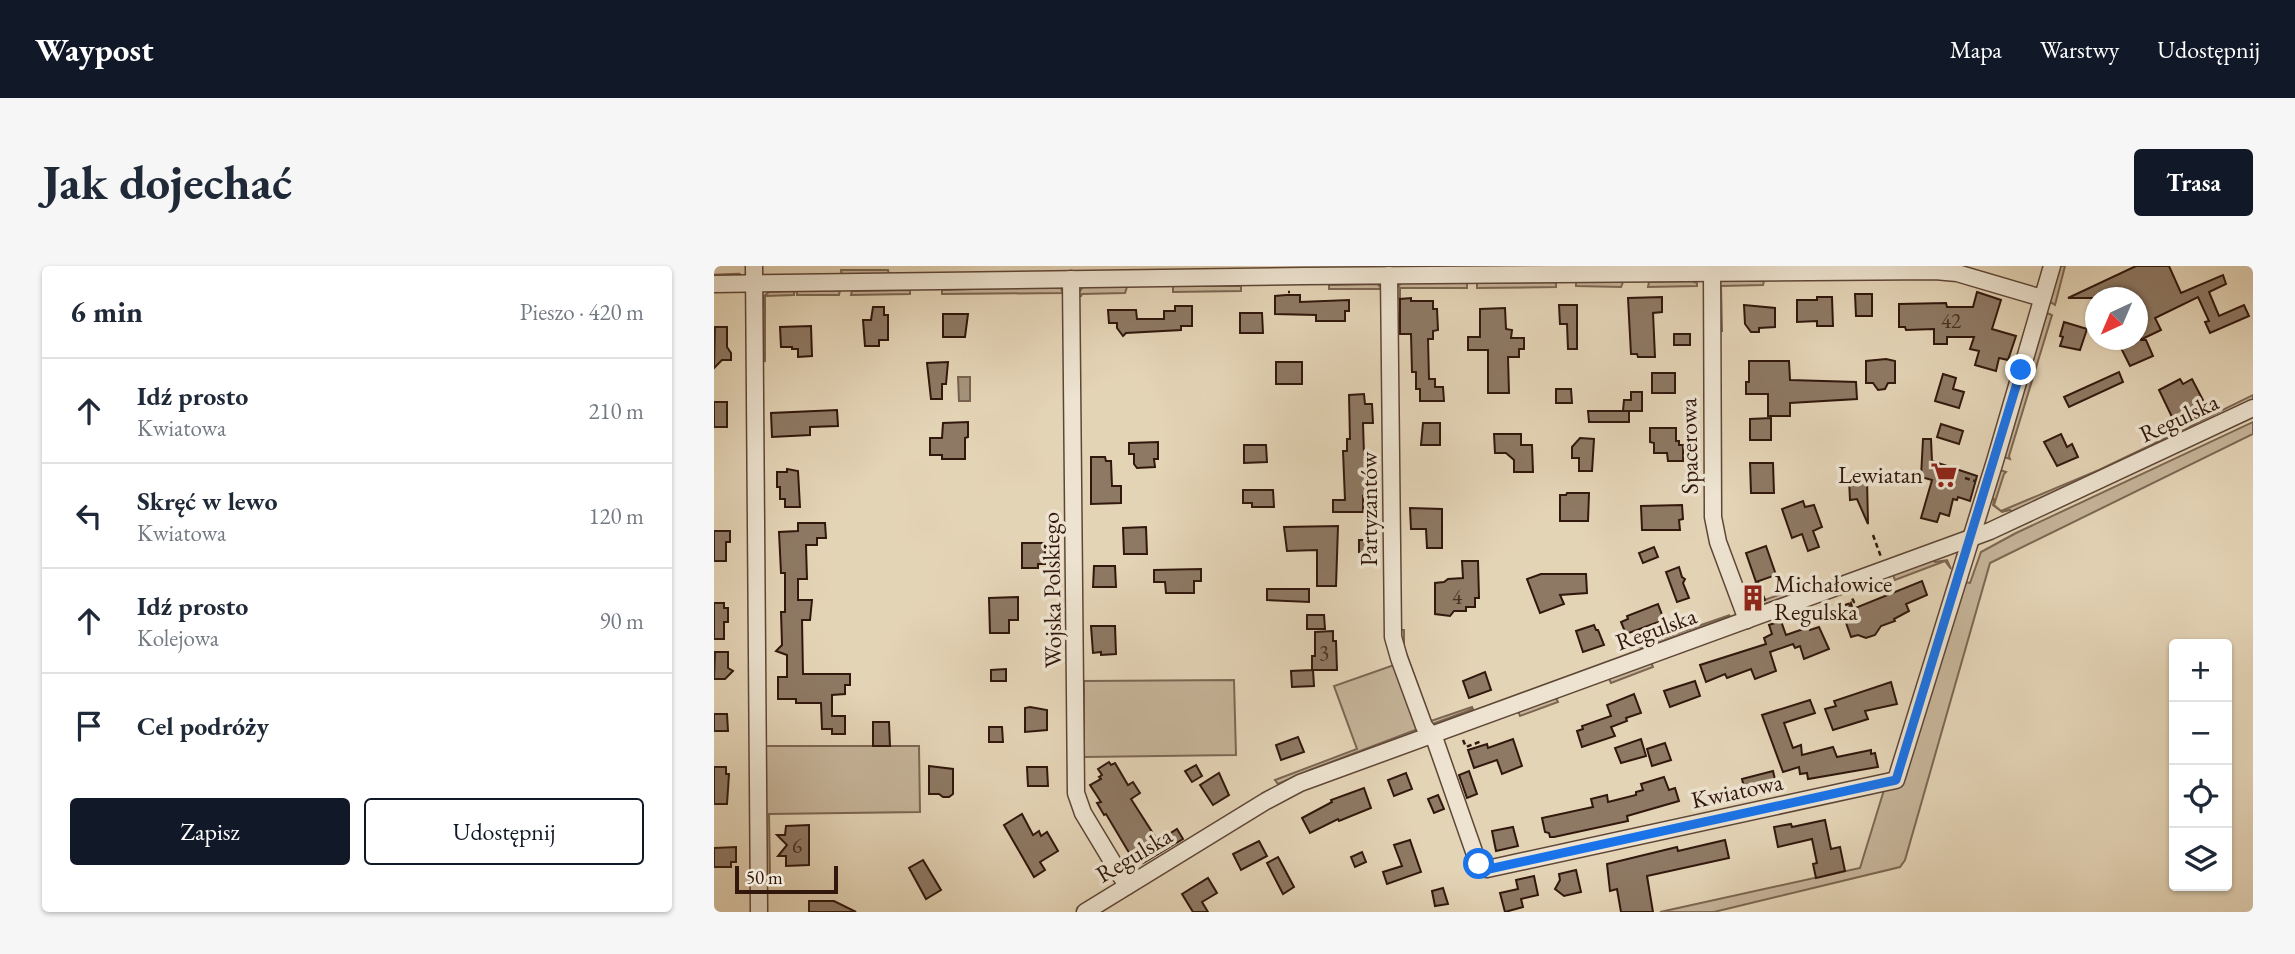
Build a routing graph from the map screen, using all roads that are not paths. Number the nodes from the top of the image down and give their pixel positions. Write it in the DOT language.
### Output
graph roads {
  1 [pos="754,266"];
  2 [pos="2052,266"];
  3 [pos="1711,269"];
  4 [pos="1389,275"];
  5 [pos="1071,279"];
  6 [pos="714,284"];
  7 [pos="754,284"];
  8 [pos="2042,298"];
  9 [pos="2253,408"];
  10 [pos="1980,507"];
  11 [pos="2003,525"];
  12 [pos="1970,539"];
  13 [pos="1746,620"];
  14 [pos="1431,734"];
  15 [pos="1127,886"];
  16 [pos="759,912"];
  17 [pos="1085,912"];
  1 -- 7 [label="street"];
  2 -- 8 [label="street"];
  3 -- 4 [label="street"];
  3 -- 8 [label="street"];
  3 -- 13 [label="street, Spacerowa"];
  4 -- 5 [label="street"];
  4 -- 14 [label="street, Partyzantów"];
  5 -- 7 [label="street"];
  5 -- 15 [label="street, Wojska Polskiego"];
  6 -- 7 [label="street"];
  7 -- 16 [label="street"];
  8 -- 10 [label="street"];
  9 -- 11 [label="street, Regulska"];
  10 -- 11 [label="street"];
  10 -- 12 [label="street"];
  11 -- 12 [label="street, Regulska"];
  12 -- 13 [label="street, Regulska"];
  12 -- 14 [label="street, Kwiatowa"];
  13 -- 14 [label="street, Regulska"];
  14 -- 15 [label="street, Regulska"];
  15 -- 17 [label="street, Regulska"];
}
